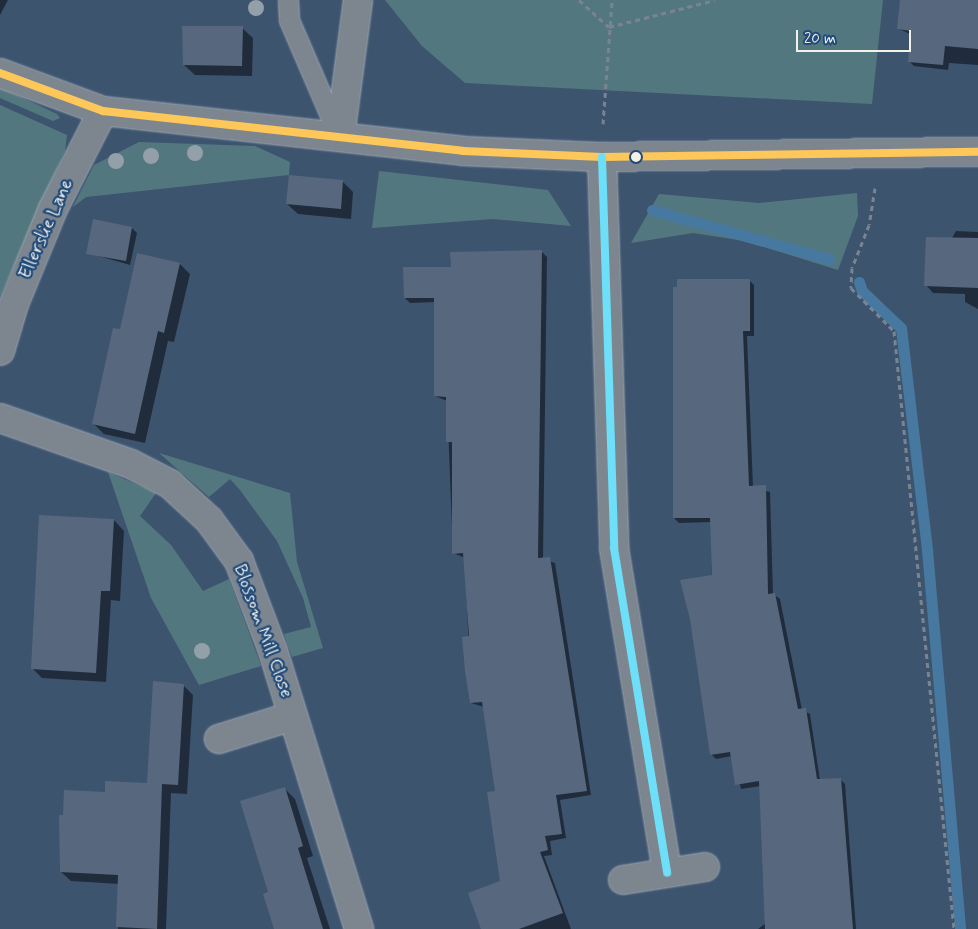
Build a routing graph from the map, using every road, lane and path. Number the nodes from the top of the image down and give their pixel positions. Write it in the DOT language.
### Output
graph roads {
  1 [pos="288,0"];
  2 [pos="358,0"];
  3 [pos="579,0"];
  4 [pos="612,0"];
  5 [pos="715,0"];
  6 [pos="609,27"];
  7 [pos="0,73"];
  8 [pos="103,111"];
  9 [pos="340,137"];
  10 [pos="892,151"];
  11 [pos="978,152"];
  12 [pos="602,157"];
  13 [pos="0,351"];
  14 [pos="0,418"];
  15 [pos="293,716"];
  16 [pos="219,739"];
  17 [pos="706,867"];
  18 [pos="667,873"];
  19 [pos="623,880"];
  20 [pos="360,929"];
  21 [pos="954,929"];
  1 -- 9 [label="lane"];
  2 -- 9 [label="street"];
  3 -- 6 [label="path"];
  4 -- 6 [label="path"];
  5 -- 6 [label="path"];
  6 -- 12 [label="path"];
  7 -- 8 [label="street"];
  8 -- 9 [label="street"];
  8 -- 13 [label="street, Ellerslie Lane"];
  9 -- 12 [label="street"];
  10 -- 11 [label="street"];
  10 -- 12 [label="street"];
  10 -- 21 [label="path"];
  12 -- 18 [label="street"];
  14 -- 15 [label="street, Blossom Mill Close"];
  15 -- 16 [label="street, Blossom Mill Close"];
  15 -- 20 [label="street, Blossom Mill Close"];
  17 -- 18 [label="street"];
  18 -- 19 [label="street"];
}
